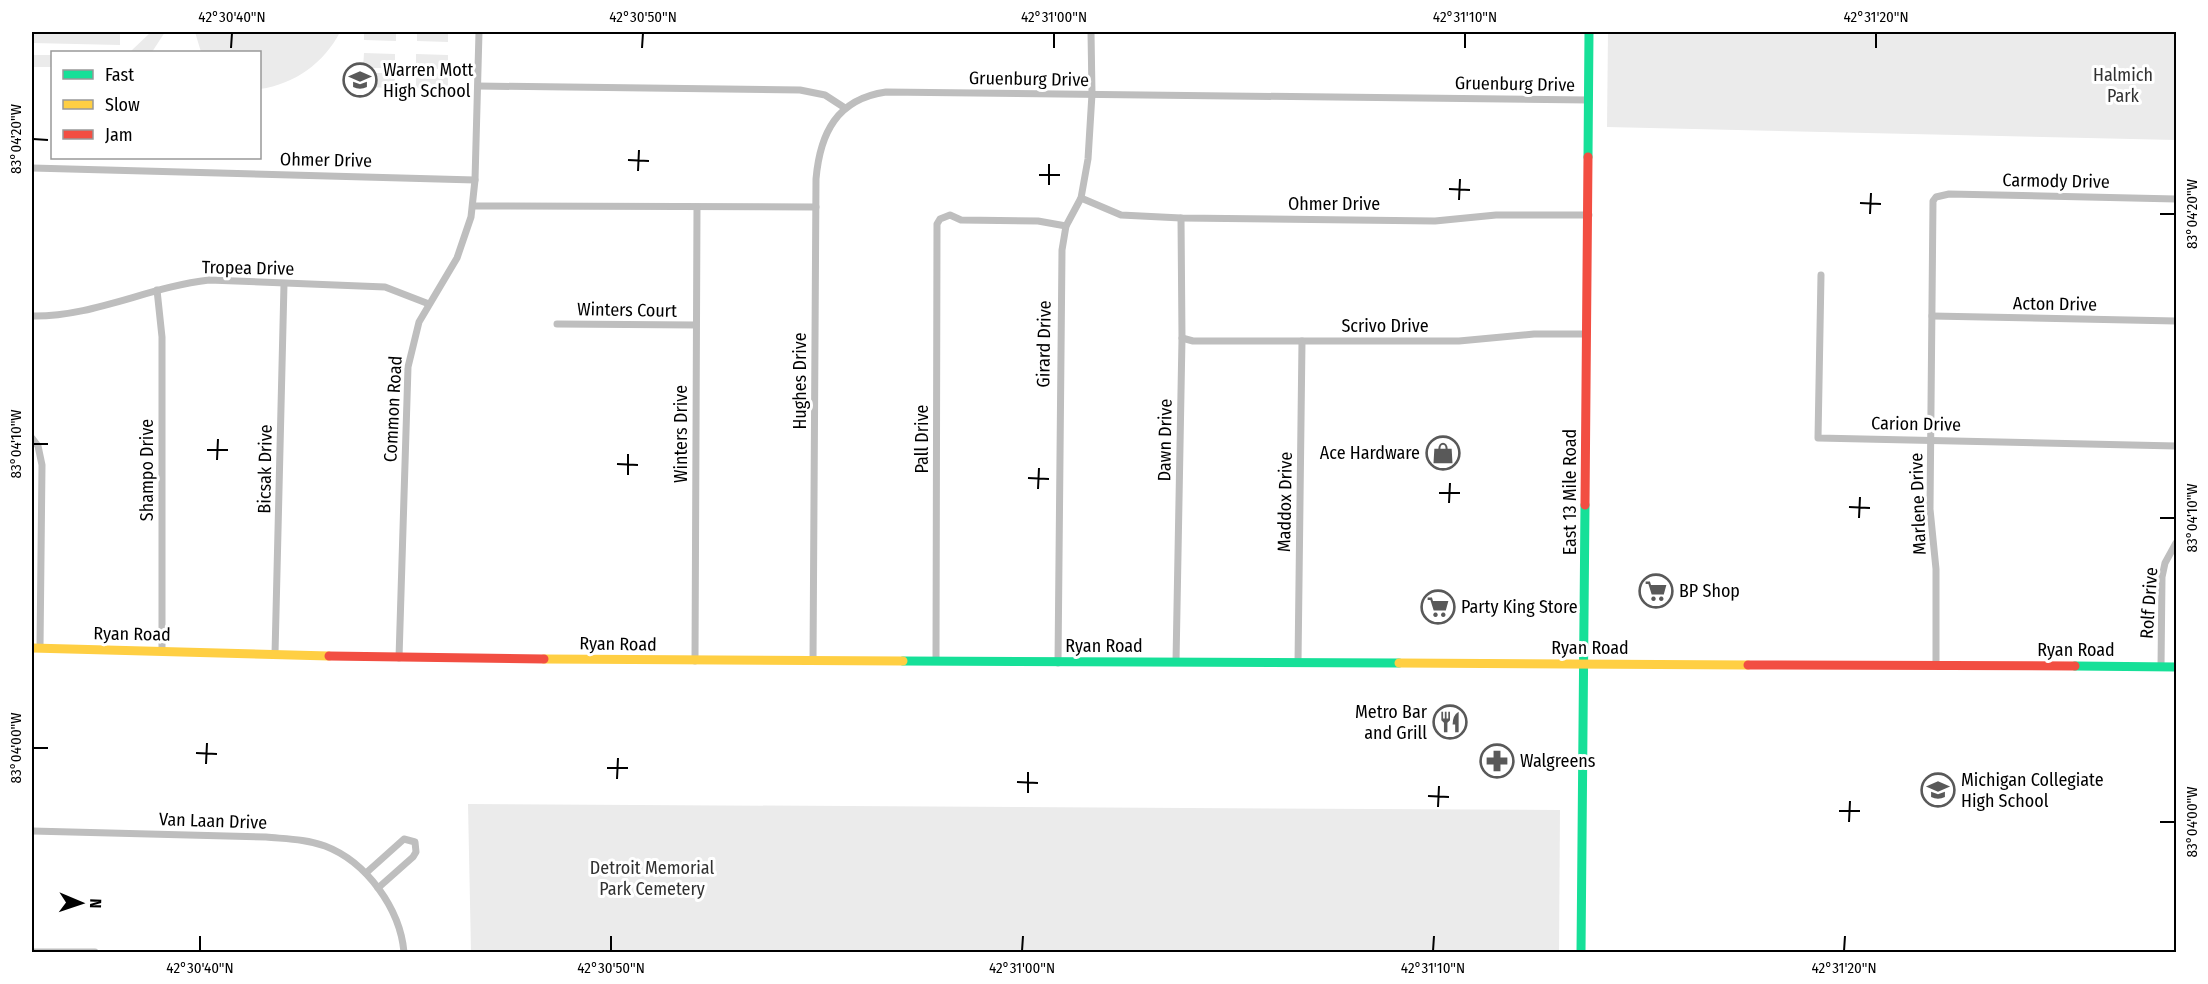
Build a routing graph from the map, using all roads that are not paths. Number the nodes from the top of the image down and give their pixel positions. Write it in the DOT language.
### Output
graph roads {
  1 [pos="479,32"];
  2 [pos="1091,32"];
  3 [pos="1589,32"];
  4 [pos="478,86"];
  5 [pos="1092,94"];
  6 [pos="1589,100"];
  7 [pos="845,108"];
  8 [pos="32,168"];
  9 [pos="475,180"];
  10 [pos="1936,197"];
  11 [pos="1081,198"];
  12 [pos="2176,199"];
  13 [pos="473,206"];
  14 [pos="697,207"];
  15 [pos="816,207"];
  16 [pos="1589,214"];
  17 [pos="1181,218"];
  18 [pos="1066,226"];
  19 [pos="1821,275"];
  20 [pos="284,284"];
  21 [pos="157,290"];
  22 [pos="429,304"];
  23 [pos="32,316"];
  24 [pos="1932,316"];
  25 [pos="2176,321"];
  26 [pos="557,324"];
  27 [pos="696,325"];
  28 [pos="1587,334"];
  29 [pos="1182,338"];
  30 [pos="1302,341"];
  31 [pos="32,438"];
  32 [pos="1931,439"];
  33 [pos="2176,446"];
  34 [pos="2176,543"];
  35 [pos="36,648"];
  36 [pos="162,651"];
  37 [pos="275,654"];
  38 [pos="399,658"];
  39 [pos="695,661"];
  40 [pos="936,661"];
  41 [pos="813,662"];
  42 [pos="1176,662"];
  43 [pos="1058,663"];
  44 [pos="1298,663"];
  45 [pos="1584,665"];
  46 [pos="1936,666"];
  47 [pos="2161,667"];
  48 [pos="2176,667"];
  49 [pos="32,831"];
  50 [pos="366,873"];
  51 [pos="378,888"];
  52 [pos="32,952"];
  53 [pos="95,952"];
  54 [pos="404,952"];
  55 [pos="1581,952"];
  1 -- 4 [label="street, Common Road"];
  2 -- 5 [label="street, Girard Drive"];
  3 -- 6 [label="main road, East 13 Mile Road"];
  4 -- 7 [label="street"];
  4 -- 9 [label="street, Common Road"];
  5 -- 6 [label="street, Gruenburg Drive"];
  5 -- 7 [label="street, Gruenburg Drive"];
  5 -- 11 [label="street, Girard Drive"];
  6 -- 16 [label="main road, East 13 Mile Road"];
  7 -- 15 [label="street, Hughes Drive"];
  8 -- 9 [label="street, Ohmer Drive"];
  9 -- 13 [label="street, Common Road"];
  10 -- 12 [label="street, Carmody Drive"];
  10 -- 24 [label="street, Marlene Drive"];
  11 -- 17 [label="street, Ohmer Drive"];
  11 -- 18 [label="street, Girard Drive"];
  13 -- 14 [label="street"];
  13 -- 22 [label="street, Common Road"];
  14 -- 15 [label="street"];
  14 -- 27 [label="street, Winters Drive"];
  15 -- 41 [label="street, Hughes Drive"];
  16 -- 17 [label="street, Ohmer Drive"];
  16 -- 28 [label="main road, East 13 Mile Road"];
  17 -- 29 [label="street, Dawn Drive"];
  18 -- 40 [label="street, Pall Drive"];
  18 -- 43 [label="street, Girard Drive"];
  19 -- 32 [label="street, Carion Drive"];
  20 -- 21 [label="street, Tropea Drive"];
  20 -- 22 [label="street, Tropea Drive"];
  20 -- 37 [label="street, Bicsak Drive"];
  21 -- 23 [label="street, Tropea Drive"];
  21 -- 36 [label="street, Shampo Drive"];
  22 -- 38 [label="street, Common Road"];
  24 -- 25 [label="street, Acton Drive"];
  24 -- 32 [label="street, Marlene Drive"];
  26 -- 27 [label="street, Winters Court"];
  27 -- 39 [label="street, Winters Drive"];
  28 -- 30 [label="street, Scrivo Drive"];
  28 -- 45 [label="main road, East 13 Mile Road"];
  29 -- 30 [label="street, Scrivo Drive"];
  29 -- 42 [label="street, Dawn Drive"];
  30 -- 44 [label="street, Maddox Drive"];
  31 -- 35 [label="street"];
  32 -- 33 [label="street, Carion Drive"];
  32 -- 46 [label="street, Marlene Drive"];
  34 -- 47 [label="street, Rolf Drive"];
  35 -- 36 [label="main road, Ryan Road"];
  36 -- 37 [label="main road, Ryan Road"];
  37 -- 38 [label="main road, Ryan Road"];
  38 -- 39 [label="main road, Ryan Road"];
  39 -- 41 [label="main road, Ryan Road"];
  40 -- 41 [label="main road, Ryan Road"];
  40 -- 43 [label="main road, Ryan Road"];
  42 -- 43 [label="main road, Ryan Road"];
  42 -- 44 [label="main road, Ryan Road"];
  44 -- 45 [label="main road, Ryan Road"];
  45 -- 46 [label="main road, Ryan Road"];
  45 -- 55 [label="main road, East 13 Mile Road"];
  46 -- 47 [label="main road, Ryan Road"];
  47 -- 48 [label="main road, Ryan Road"];
  49 -- 50 [label="street, Van Laan Drive"];
  50 -- 51 [label="street, Van Laan Drive"];
  50 -- 51 [label="street"];
  51 -- 54 [label="street, Van Laan Drive"];
  52 -- 53 [label="street"];
}
